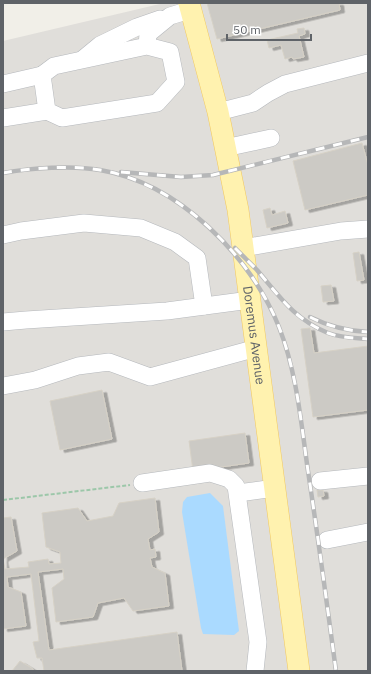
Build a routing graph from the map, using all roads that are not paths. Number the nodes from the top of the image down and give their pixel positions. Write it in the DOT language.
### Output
graph roads {
  1 [pos="190,7"];
  2 [pos="170,16"];
  3 [pos="147,46"];
  4 [pos="80,61"];
  5 [pos="368,63"];
  6 [pos="42,75"];
  7 [pos="3,84"];
  8 [pos="47,111"];
  9 [pos="218,112"];
  10 [pos="3,118"];
  11 [pos="271,138"];
  12 [pos="225,148"];
  13 [pos="368,229"];
  14 [pos="3,236"];
  15 [pos="243,248"];
  16 [pos="250,300"];
  17 [pos="204,306"];
  18 [pos="3,322"];
  19 [pos="257,348"];
  20 [pos="3,386"];
  21 [pos="368,476"];
  22 [pos="320,481"];
  23 [pos="142,482"];
  24 [pos="275,488"];
  25 [pos="238,493"];
  26 [pos="368,532"];
  27 [pos="327,540"];
  28 [pos="256,671"];
  29 [pos="299,671"];
  1 -- 2 [label="lane"];
  1 -- 9 [label="main road, Doremus Avenue"];
  2 -- 3 [label="lane"];
  2 -- 4 [label="lane"];
  3 -- 4 [label="lane"];
  3 -- 8 [label="lane"];
  4 -- 6 [label="lane"];
  5 -- 9 [label="lane"];
  6 -- 7 [label="lane"];
  6 -- 8 [label="lane"];
  8 -- 10 [label="lane"];
  9 -- 12 [label="main road, Doremus Avenue"];
  11 -- 12 [label="lane"];
  12 -- 15 [label="main road, Doremus Avenue"];
  13 -- 15 [label="lane"];
  14 -- 17 [label="lane"];
  15 -- 16 [label="main road, Doremus Avenue"];
  16 -- 17 [label="lane"];
  16 -- 19 [label="main road, Doremus Avenue"];
  17 -- 18 [label="lane"];
  19 -- 20 [label="lane"];
  19 -- 24 [label="main road, Doremus Avenue"];
  21 -- 22 [label="lane"];
  23 -- 25 [label="lane"];
  24 -- 25 [label="lane"];
  24 -- 29 [label="main road, Doremus Avenue"];
  25 -- 28 [label="lane"];
  26 -- 27 [label="lane"];
}
